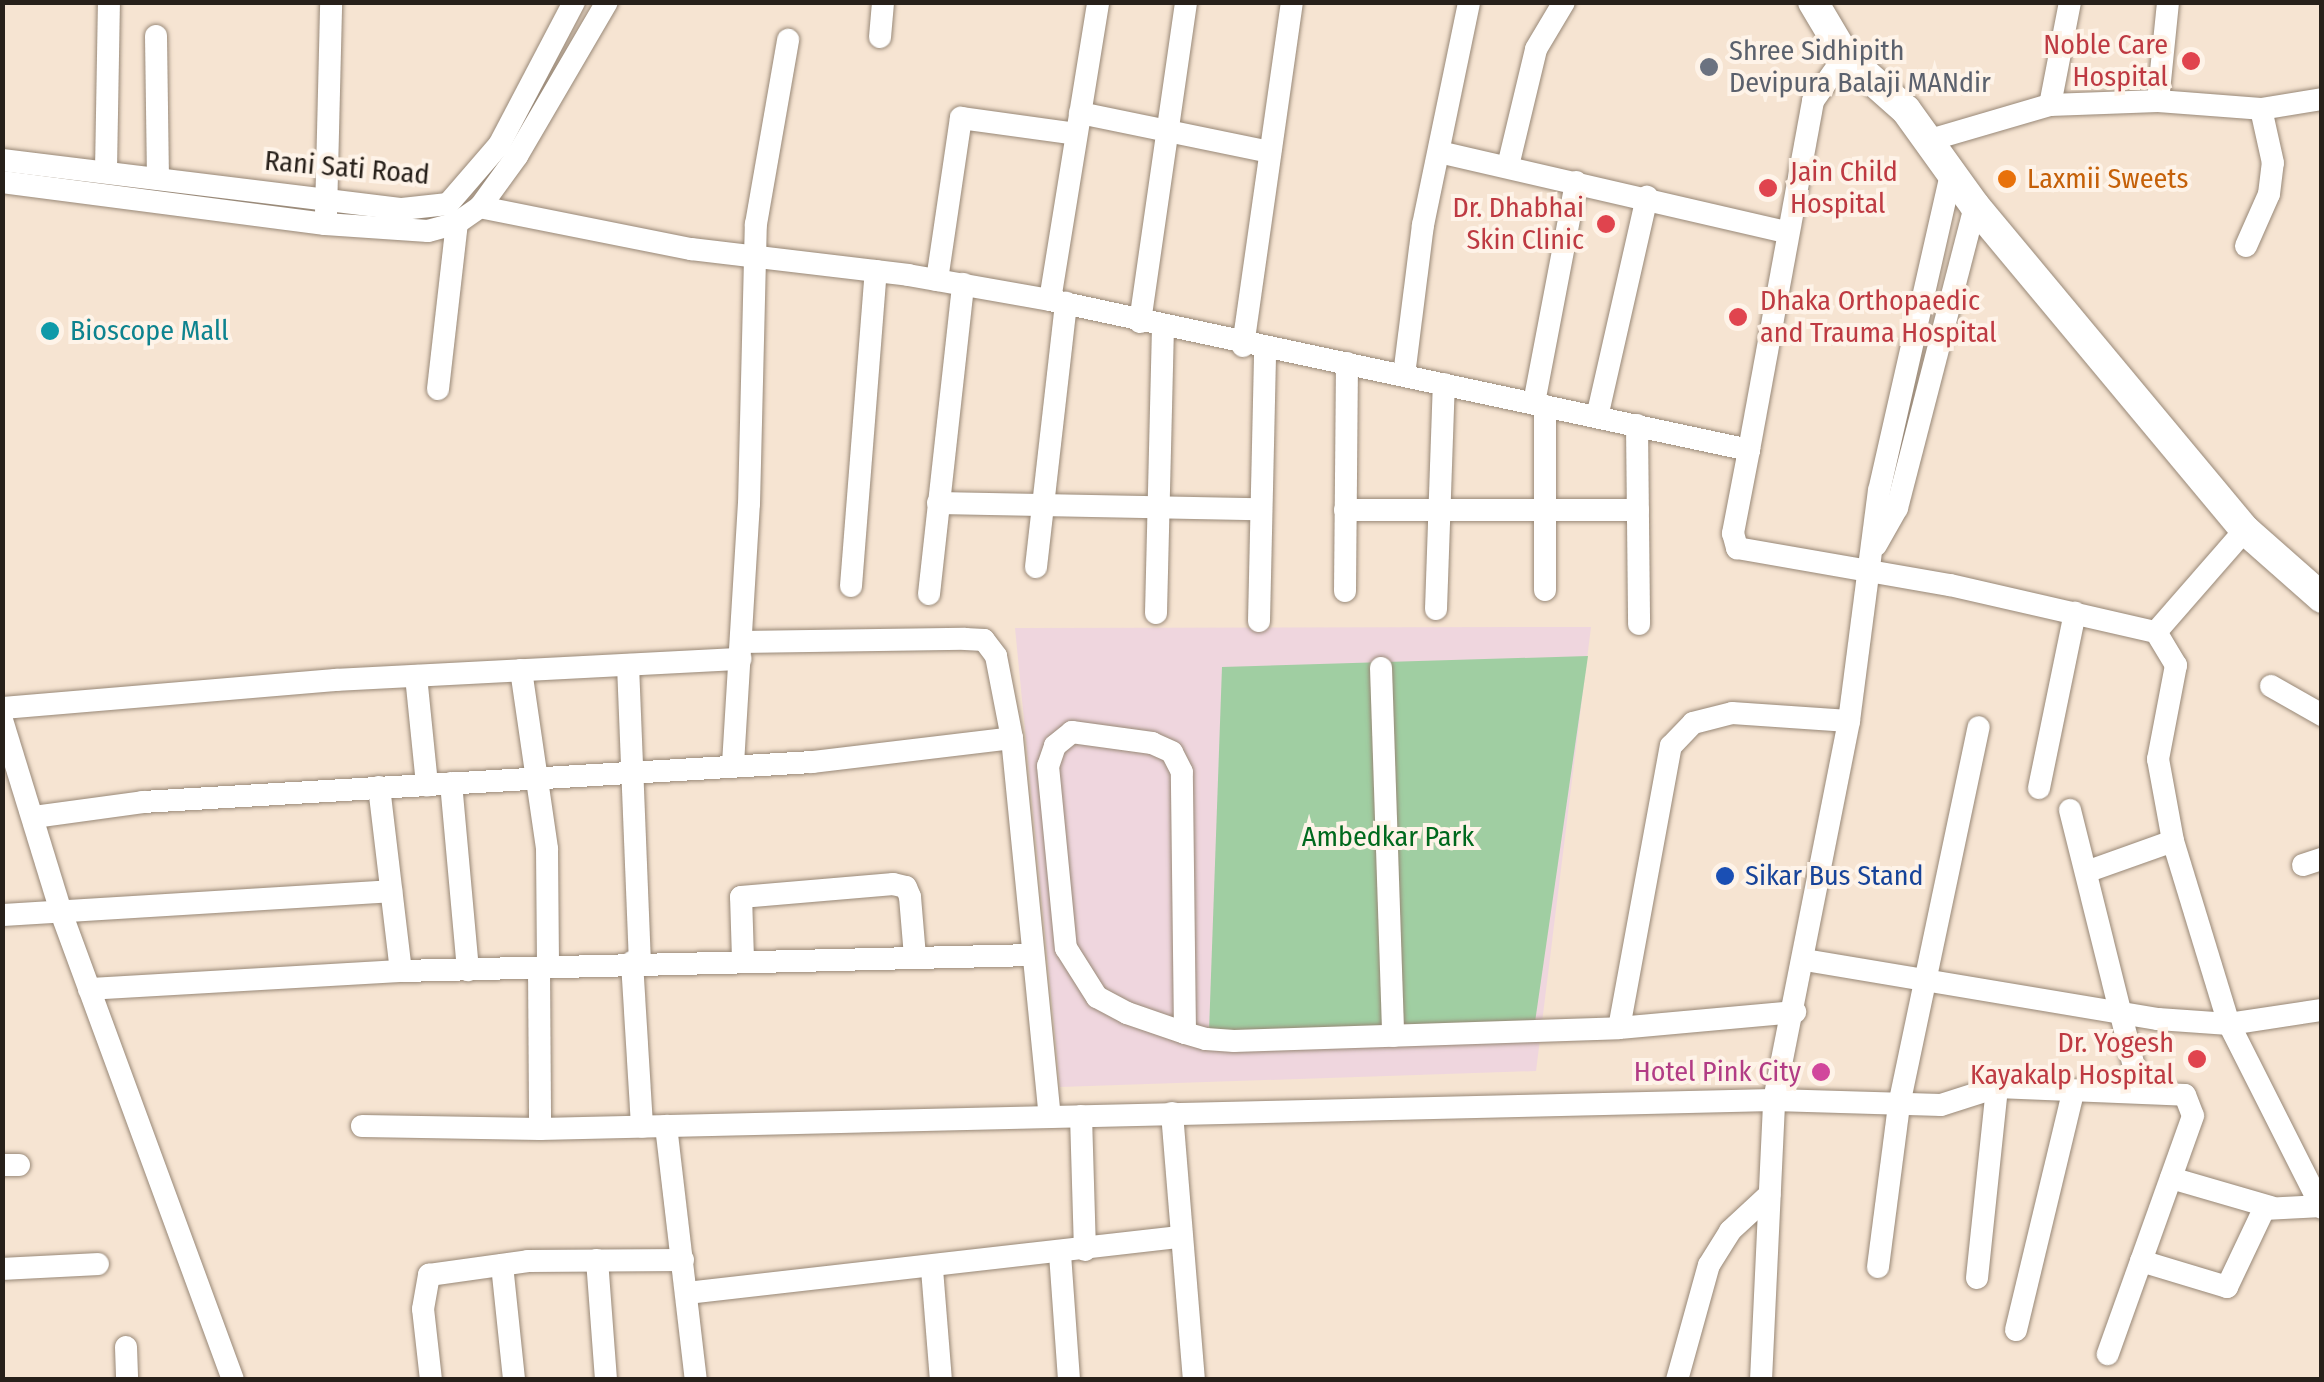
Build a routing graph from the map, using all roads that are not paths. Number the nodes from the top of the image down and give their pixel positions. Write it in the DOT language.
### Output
graph roads {
  1 [pos="110,2"];
  2 [pos="331,2"];
  3 [pos="574,2"];
  4 [pos="606,2"];
  5 [pos="883,2"];
  6 [pos="1098,2"];
  7 [pos="1186,2"];
  8 [pos="1292,2"];
  9 [pos="1469,2"];
  10 [pos="1564,2"];
  11 [pos="1813,2"];
  12 [pos="2070,2"];
  13 [pos="2168,2"];
  14 [pos="156,36"];
  15 [pos="880,37"];
  16 [pos="788,40"];
  17 [pos="1845,56"];
  18 [pos="2322,99"];
  19 [pos="2158,101"];
  20 [pos="2050,105"];
  21 [pos="2262,109"];
  22 [pos="1078,124"];
  23 [pos="1168,133"];
  24 [pos="1930,140"];
  25 [pos="508,150"];
  26 [pos="1270,152"];
  27 [pos="1439,152"];
  28 [pos="2,160"];
  29 [pos="1508,166"];
  30 [pos="106,171"];
  31 [pos="1952,173"];
  32 [pos="158,178"];
  33 [pos="2,182"];
  34 [pos="1576,182"];
  35 [pos="1647,197"];
  36 [pos="1975,206"];
  37 [pos="480,207"];
  38 [pos="326,212"];
  39 [pos="457,223"];
  40 [pos="1786,232"];
  41 [pos="2246,246"];
  42 [pos="757,260"];
  43 [pos="876,271"];
  44 [pos="937,280"];
  45 [pos="963,284"];
  46 [pos="1058,302"];
  47 [pos="1152,325"];
  48 [pos="1254,348"];
  49 [pos="1346,364"];
  50 [pos="1404,375"];
  51 [pos="1444,384"];
  52 [pos="438,389"];
  53 [pos="1540,404"];
  54 [pos="1597,417"];
  55 [pos="1637,425"];
  56 [pos="1750,450"];
  57 [pos="938,502"];
  58 [pos="1042,506"];
  59 [pos="1440,507"];
  60 [pos="1156,508"];
  61 [pos="1540,508"];
  62 [pos="1258,510"];
  63 [pos="1346,510"];
  64 [pos="1638,510"];
  65 [pos="2246,530"];
  66 [pos="1876,546"];
  67 [pos="1036,567"];
  68 [pos="1872,572"];
  69 [pos="851,586"];
  70 [pos="1545,590"];
  71 [pos="1344,591"];
  72 [pos="929,594"];
  73 [pos="2322,598"];
  74 [pos="1436,609"];
  75 [pos="1156,613"];
  76 [pos="2075,614"];
  77 [pos="1259,620"];
  78 [pos="1639,624"];
  79 [pos="2156,632"];
  80 [pos="740,650"];
  81 [pos="628,665"];
  82 [pos="1381,668"];
  83 [pos="521,670"];
  84 [pos="416,676"];
  85 [pos="2271,686"];
  86 [pos="2,708"];
  87 [pos="2322,715"];
  88 [pos="2,720"];
  89 [pos="1849,721"];
  90 [pos="1979,728"];
  91 [pos="1012,738"];
  92 [pos="733,764"];
  93 [pos="630,772"];
  94 [pos="536,778"];
  95 [pos="439,784"];
  96 [pos="378,788"];
  97 [pos="2039,788"];
  98 [pos="2070,810"];
  99 [pos="34,818"];
  100 [pos="2173,841"];
  101 [pos="2086,872"];
  102 [pos="391,890"];
  103 [pos="2,915"];
  104 [pos="62,915"];
  105 [pos="915,956"];
  106 [pos="1032,956"];
  107 [pos="743,959"];
  108 [pos="1804,960"];
  109 [pos="636,962"];
  110 [pos="544,968"];
  111 [pos="468,970"];
  112 [pos="401,972"];
  113 [pos="1927,979"];
  114 [pos="89,989"];
  115 [pos="2322,1010"];
  116 [pos="1794,1012"];
  117 [pos="2121,1015"];
  118 [pos="2229,1024"];
  119 [pos="1619,1028"];
  120 [pos="1185,1033"];
  121 [pos="1393,1036"];
  122 [pos="1997,1087"];
  123 [pos="2140,1090"];
  124 [pos="2072,1092"];
  125 [pos="1774,1100"];
  126 [pos="1900,1105"];
  127 [pos="1172,1113"];
  128 [pos="1081,1116"];
  129 [pos="1050,1117"];
  130 [pos="362,1126"];
  131 [pos="666,1126"];
  132 [pos="642,1127"];
  133 [pos="540,1129"];
  134 [pos="2171,1178"];
  135 [pos="1770,1194"];
  136 [pos="2270,1207"];
  137 [pos="2321,1207"];
  138 [pos="1182,1237"];
  139 [pos="1085,1250"];
  140 [pos="1060,1254"];
  141 [pos="597,1260"];
  142 [pos="683,1260"];
  143 [pos="2141,1261"];
  144 [pos="98,1264"];
  145 [pos="502,1265"];
  146 [pos="2,1268"];
  147 [pos="1878,1268"];
  148 [pos="932,1269"];
  149 [pos="1977,1278"];
  150 [pos="687,1293"];
  151 [pos="2016,1330"];
  152 [pos="126,1347"];
  153 [pos="2108,1354"];
  154 [pos="127,1380"];
  155 [pos="233,1380"];
  156 [pos="430,1380"];
  157 [pos="514,1380"];
  158 [pos="606,1380"];
  159 [pos="696,1380"];
  160 [pos="940,1380"];
  161 [pos="1070,1380"];
  162 [pos="1194,1380"];
  163 [pos="1677,1380"];
  164 [pos="1761,1380"];
  1 -- 30 [label="street"];
  2 -- 38 [label="street"];
  3 -- 25 [label="street, Rani Sati Road"];
  4 -- 25 [label="street"];
  5 -- 15 [label="street"];
  6 -- 22 [label="street"];
  7 -- 23 [label="street"];
  8 -- 26 [label="street"];
  9 -- 27 [label="street"];
  10 -- 29 [label="street"];
  11 -- 17 [label="main road"];
  12 -- 20 [label="street"];
  13 -- 19 [label="street"];
  14 -- 32 [label="street"];
  16 -- 42 [label="street"];
  17 -- 24 [label="main road"];
  17 -- 40 [label="street"];
  18 -- 21 [label="street"];
  19 -- 20 [label="street"];
  19 -- 21 [label="street"];
  20 -- 24 [label="street"];
  21 -- 41 [label="street"];
  22 -- 23 [label="street"];
  22 -- 44 [label="street"];
  22 -- 46 [label="street"];
  23 -- 26 [label="street"];
  23 -- 47 [label="street"];
  24 -- 31 [label="main road"];
  25 -- 37 [label="street"];
  25 -- 38 [label="street, Rani Sati Road"];
  26 -- 48 [label="street"];
  27 -- 29 [label="street"];
  27 -- 50 [label="street"];
  28 -- 30 [label="street, Rani Sati Road"];
  29 -- 34 [label="street"];
  30 -- 32 [label="street, Rani Sati Road"];
  31 -- 36 [label="main road"];
  31 -- 66 [label="street"];
  32 -- 38 [label="street, Rani Sati Road"];
  33 -- 38 [label="street"];
  34 -- 35 [label="street"];
  34 -- 53 [label="street"];
  35 -- 40 [label="street"];
  35 -- 54 [label="street"];
  36 -- 65 [label="main road"];
  36 -- 66 [label="street"];
  37 -- 39 [label="street"];
  37 -- 42 [label="street"];
  38 -- 39 [label="street"];
  39 -- 52 [label="street"];
  40 -- 56 [label="street"];
  42 -- 43 [label="street"];
  42 -- 80 [label="street"];
  43 -- 44 [label="street"];
  43 -- 69 [label="street"];
  44 -- 45 [label="street"];
  45 -- 46 [label="street"];
  45 -- 57 [label="street"];
  46 -- 47 [label="street"];
  46 -- 58 [label="street"];
  47 -- 48 [label="street"];
  47 -- 60 [label="street"];
  48 -- 49 [label="street"];
  48 -- 62 [label="street"];
  49 -- 50 [label="street"];
  49 -- 63 [label="street"];
  50 -- 51 [label="street"];
  51 -- 53 [label="street"];
  51 -- 59 [label="street"];
  53 -- 54 [label="street"];
  53 -- 61 [label="street"];
  54 -- 55 [label="street"];
  55 -- 56 [label="street"];
  55 -- 64 [label="street"];
  56 -- 68 [label="street"];
  57 -- 58 [label="street"];
  57 -- 72 [label="street"];
  58 -- 60 [label="street"];
  58 -- 67 [label="street"];
  59 -- 61 [label="street"];
  59 -- 63 [label="street"];
  59 -- 74 [label="street"];
  60 -- 62 [label="street"];
  60 -- 75 [label="street"];
  61 -- 64 [label="street"];
  61 -- 70 [label="street"];
  62 -- 77 [label="street"];
  63 -- 71 [label="street"];
  64 -- 78 [label="street"];
  65 -- 73 [label="main road"];
  65 -- 79 [label="street"];
  66 -- 68 [label="street"];
  68 -- 76 [label="street"];
  68 -- 89 [label="street"];
  76 -- 79 [label="street"];
  76 -- 97 [label="street"];
  79 -- 100 [label="street"];
  80 -- 81 [label="street"];
  80 -- 91 [label="street"];
  80 -- 92 [label="street"];
  81 -- 83 [label="street"];
  81 -- 93 [label="street"];
  82 -- 121 [label="street"];
  83 -- 84 [label="street"];
  83 -- 94 [label="street"];
  84 -- 86 [label="street"];
  84 -- 95 [label="street"];
  85 -- 87 [label="street"];
  88 -- 99 [label="street"];
  89 -- 108 [label="street"];
  89 -- 119 [label="street"];
  90 -- 113 [label="street"];
  91 -- 92 [label="street"];
  91 -- 106 [label="street"];
  92 -- 93 [label="street"];
  93 -- 94 [label="street"];
  93 -- 109 [label="street"];
  94 -- 95 [label="street"];
  94 -- 110 [label="street"];
  95 -- 96 [label="street"];
  95 -- 111 [label="street"];
  96 -- 99 [label="street"];
  96 -- 102 [label="street"];
  98 -- 101 [label="street"];
  99 -- 104 [label="street"];
  100 -- 101 [label="street"];
  100 -- 118 [label="street"];
  101 -- 117 [label="street"];
  102 -- 104 [label="street"];
  102 -- 112 [label="street"];
  103 -- 104 [label="street"];
  104 -- 114 [label="street"];
  105 -- 106 [label="street"];
  105 -- 107 [label="street"];
  105 -- 107 [label="street"];
  106 -- 129 [label="street"];
  107 -- 109 [label="street"];
  108 -- 113 [label="street"];
  108 -- 116 [label="street"];
  109 -- 110 [label="street"];
  109 -- 132 [label="street"];
  110 -- 111 [label="street"];
  110 -- 133 [label="street"];
  111 -- 112 [label="street"];
  112 -- 114 [label="street"];
  113 -- 117 [label="street"];
  113 -- 126 [label="street"];
  114 -- 155 [label="street"];
  115 -- 118 [label="street"];
  116 -- 119 [label="street"];
  116 -- 125 [label="street"];
  117 -- 118 [label="street"];
  117 -- 123 [label="street"];
  118 -- 137 [label="street"];
  119 -- 121 [label="street"];
  120 -- 120 [label="street"];
  120 -- 121 [label="street"];
  122 -- 124 [label="street"];
  122 -- 126 [label="street"];
  122 -- 149 [label="street"];
  123 -- 124 [label="street"];
  123 -- 134 [label="street"];
  124 -- 151 [label="street"];
  125 -- 126 [label="street"];
  125 -- 127 [label="street"];
  125 -- 135 [label="street"];
  126 -- 147 [label="street"];
  127 -- 128 [label="street"];
  127 -- 138 [label="street"];
  128 -- 129 [label="street"];
  128 -- 139 [label="street"];
  129 -- 131 [label="street"];
  130 -- 133 [label="street"];
  131 -- 132 [label="street"];
  131 -- 142 [label="street"];
  132 -- 133 [label="street"];
  134 -- 136 [label="street"];
  134 -- 143 [label="street"];
  135 -- 163 [label="street"];
  135 -- 164 [label="street"];
  136 -- 137 [label="street"];
  136 -- 143 [label="street"];
  138 -- 139 [label="street"];
  138 -- 162 [label="street"];
  139 -- 140 [label="street"];
  140 -- 148 [label="street"];
  140 -- 161 [label="street"];
  141 -- 142 [label="street"];
  141 -- 145 [label="street"];
  141 -- 158 [label="street"];
  142 -- 150 [label="street"];
  143 -- 153 [label="street"];
  144 -- 146 [label="street"];
  145 -- 156 [label="street"];
  145 -- 157 [label="street"];
  148 -- 150 [label="street"];
  148 -- 160 [label="street"];
  150 -- 159 [label="street"];
  152 -- 154 [label="street"];
}
